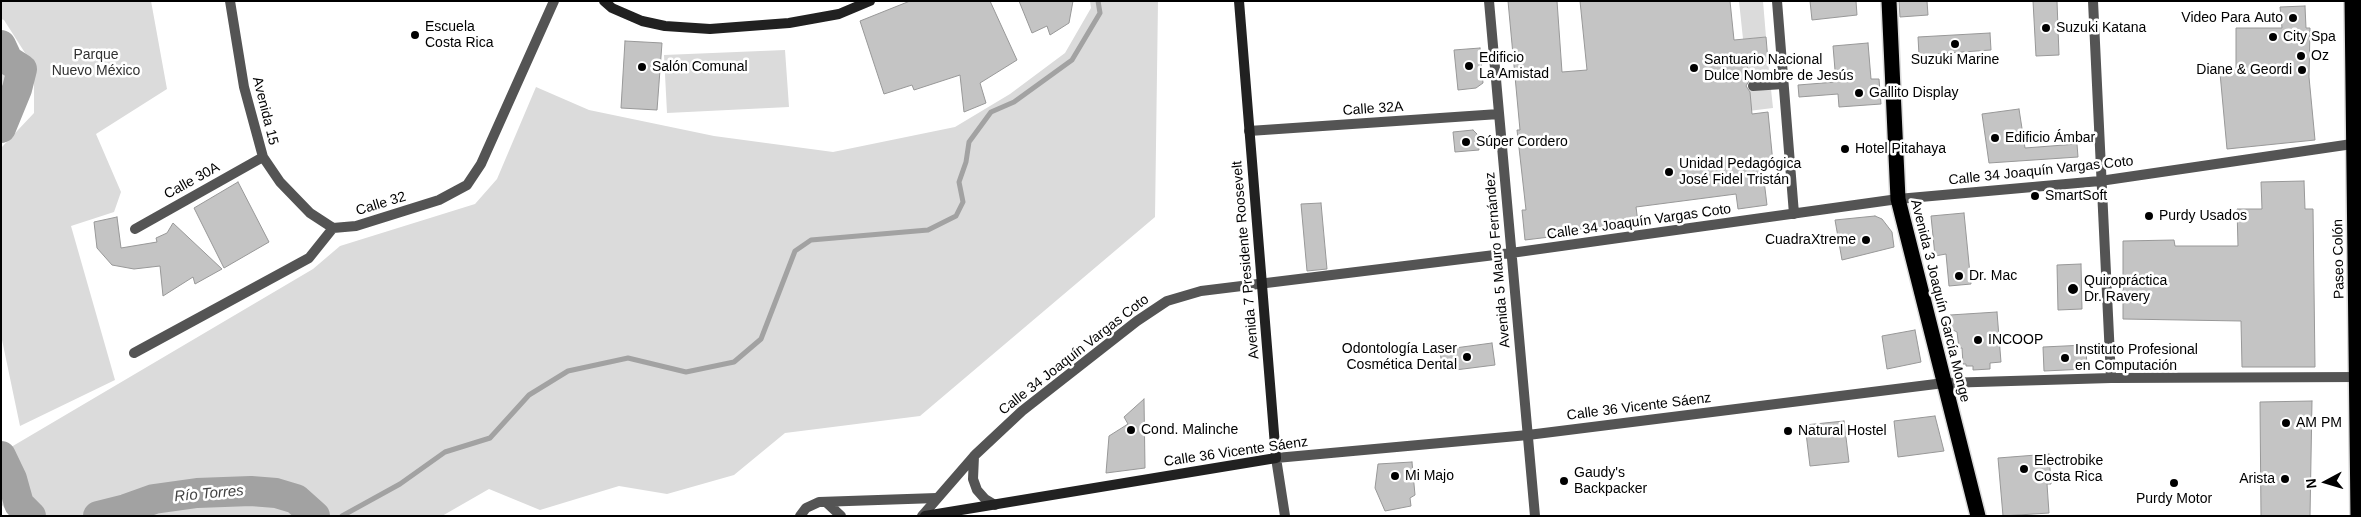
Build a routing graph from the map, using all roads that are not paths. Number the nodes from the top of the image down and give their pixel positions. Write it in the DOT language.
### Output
graph roads {
  1 [pos="230,1"];
  2 [pos="554,1"];
  3 [pos="604,1"];
  4 [pos="870,1"];
  5 [pos="1239,1"];
  6 [pos="1489,1"];
  7 [pos="1777,1"];
  8 [pos="1889,1"];
  9 [pos="2093,1"];
  10 [pos="2352,1"];
  11 [pos="1783,84"];
  12 [pos="1753,86"];
  13 [pos="1499,114"];
  14 [pos="1249,130"];
  15 [pos="2357,143"];
  16 [pos="263,157"];
  17 [pos="2100,181"];
  18 [pos="1898,199"];
  19 [pos="1794,214"];
  20 [pos="333,228"];
  21 [pos="135,229"];
  22 [pos="1511,253"];
  23 [pos="1261,284"];
  24 [pos="134,353"];
  25 [pos="2358,377"];
  26 [pos="2112,378"];
  27 [pos="1944,383"];
  28 [pos="1528,435"];
  29 [pos="975,455"];
  30 [pos="1276,458"];
  31 [pos="937,498"];
  32 [pos="826,502"];
  33 [pos="995,505"];
  34 [pos="800,516"];
  35 [pos="841,516"];
  36 [pos="923,516"];
  37 [pos="1285,516"];
  38 [pos="1535,516"];
  39 [pos="1978,516"];
  40 [pos="2358,516"];
  1 -- 16 [label="street, Avenida 15"];
  2 -- 20 [label="street, Calle 32"];
  3 -- 4 [label="street"];
  5 -- 14 [label="street, Avenida 7 Presidente Roosevelt"];
  6 -- 13 [label="street, Avenida 5 Mauro Fernández"];
  7 -- 11 [label="street"];
  8 -- 18 [label="highway, Avenida 3 Joaquín García Monge"];
  9 -- 17 [label="street"];
  10 -- 15 [label="highway, Paseo Colón"];
  11 -- 12 [label="street"];
  11 -- 19 [label="street"];
  13 -- 14 [label="street, Calle 32A"];
  13 -- 22 [label="street, Avenida 5 Mauro Fernández"];
  14 -- 23 [label="street, Avenida 7 Presidente Roosevelt"];
  15 -- 17 [label="street, Calle 34 Joaquín Vargas Coto"];
  15 -- 25 [label="highway, Paseo Colón"];
  16 -- 20 [label="street, Avenida 15"];
  16 -- 21 [label="street, Calle 30A"];
  17 -- 18 [label="street, Calle 34 Joaquín Vargas Coto"];
  17 -- 26 [label="street"];
  18 -- 19 [label="street, Calle 34 Joaquín Vargas Coto"];
  18 -- 27 [label="highway, Avenida 3 Joaquín García Monge"];
  19 -- 22 [label="street, Calle 34 Joaquín Vargas Coto"];
  20 -- 24 [label="street"];
  22 -- 23 [label="street, Calle 34 Joaquín Vargas Coto"];
  22 -- 28 [label="street, Avenida 5 Mauro Fernández"];
  23 -- 29 [label="street, Calle 34 Joaquín Vargas Coto"];
  23 -- 30 [label="street, Avenida 7 Presidente Roosevelt"];
  25 -- 26 [label="street, Calle 36 Vicente Sáenz"];
  25 -- 40 [label="highway, Paseo Colón"];
  26 -- 27 [label="street, Calle 36 Vicente Sáenz"];
  27 -- 28 [label="street, Calle 36 Vicente Sáenz"];
  27 -- 39 [label="highway, Avenida 3 Joaquín García Monge"];
  28 -- 30 [label="street, Calle 36 Vicente Sáenz"];
  28 -- 38 [label="street, Avenida 5 Mauro Fernández"];
  29 -- 31 [label="street, Calle 34 Joaquín Vargas Coto"];
  29 -- 33 [label="street"];
  30 -- 33 [label="street, Calle 36 Vicente Sáenz"];
  30 -- 37 [label="street, Avenida 7 Presidente Roosevelt"];
  31 -- 32 [label="street"];
  31 -- 36 [label="street, Calle 34 Joaquín Vargas Coto"];
  32 -- 34 [label="street"];
  32 -- 35 [label="street"];
  33 -- 36 [label="street, Calle 36 Vicente Sáenz"];
}
